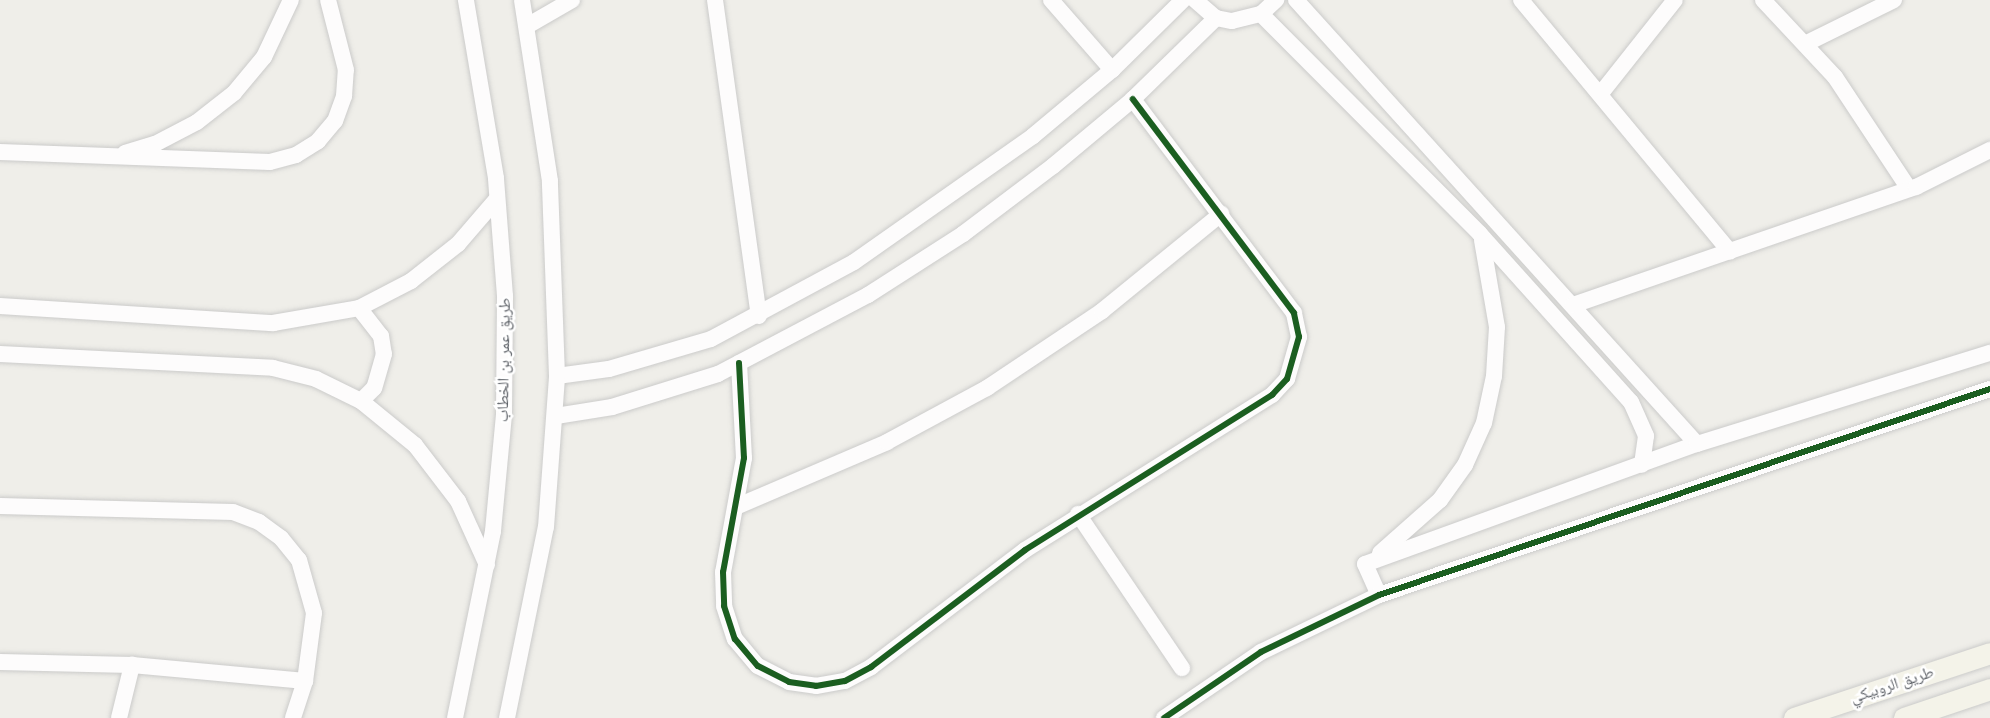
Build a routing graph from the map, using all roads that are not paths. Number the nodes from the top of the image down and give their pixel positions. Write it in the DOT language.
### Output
graph roads {
  1 [pos="291,0"];
  2 [pos="328,0"];
  3 [pos="466,0"];
  4 [pos="522,0"];
  5 [pos="572,0"];
  6 [pos="715,0"];
  7 [pos="1051,0"];
  8 [pos="1183,0"];
  9 [pos="1195,0"];
  10 [pos="1276,0"];
  11 [pos="1296,0"];
  12 [pos="1521,0"];
  13 [pos="1676,0"];
  14 [pos="1763,0"];
  15 [pos="1894,0"];
  16 [pos="1261,14"];
  17 [pos="1216,18"];
  18 [pos="527,26"];
  19 [pos="1807,43"];
  20 [pos="1112,70"];
  21 [pos="1602,92"];
  22 [pos="1133,99"];
  23 [pos="1990,150"];
  24 [pos="0,153"];
  25 [pos="110,157"];
  26 [pos="1909,189"];
  27 [pos="496,200"];
  28 [pos="1221,214"];
  29 [pos="1480,234"];
  30 [pos="1730,252"];
  31 [pos="1573,305"];
  32 [pos="0,306"];
  33 [pos="359,308"];
  34 [pos="759,316"];
  35 [pos="1990,353"];
  36 [pos="0,354"];
  37 [pos="739,363"];
  38 [pos="557,376"];
  39 [pos="1990,389"];
  40 [pos="362,401"];
  41 [pos="556,416"];
  42 [pos="1697,444"];
  43 [pos="1642,465"];
  44 [pos="0,506"];
  45 [pos="738,506"];
  46 [pos="1078,514"];
  47 [pos="1365,564"];
  48 [pos="487,565"];
  49 [pos="1379,595"];
  50 [pos="1990,652"];
  51 [pos="0,662"];
  52 [pos="132,665"];
  53 [pos="1182,668"];
  54 [pos="305,681"];
  55 [pos="1990,689"];
  56 [pos="119,718"];
  57 [pos="293,718"];
  58 [pos="455,718"];
  59 [pos="507,718"];
  60 [pos="1164,718"];
  61 [pos="1794,718"];
  62 [pos="1904,718"];
  1 -- 25 [label="street"];
  2 -- 25 [label="street"];
  3 -- 27 [label="street, طريق عمر بن الخطاب"];
  4 -- 18 [label="street"];
  5 -- 18 [label="street"];
  6 -- 34 [label="street"];
  7 -- 20 [label="street"];
  8 -- 20 [label="street"];
  9 -- 17 [label="street"];
  10 -- 16 [label="street"];
  11 -- 31 [label="street"];
  12 -- 21 [label="street"];
  13 -- 21 [label="street"];
  14 -- 19 [label="street"];
  15 -- 19 [label="street"];
  16 -- 17 [label="street"];
  16 -- 29 [label="street"];
  17 -- 22 [label="street"];
  18 -- 38 [label="street"];
  19 -- 26 [label="street"];
  20 -- 34 [label="street"];
  21 -- 30 [label="street"];
  22 -- 28 [label="street"];
  22 -- 37 [label="street"];
  23 -- 26 [label="street"];
  24 -- 25 [label="street"];
  26 -- 30 [label="street"];
  27 -- 33 [label="street"];
  27 -- 48 [label="street, طريق عمر بن الخطاب"];
  28 -- 45 [label="street"];
  28 -- 46 [label="street"];
  29 -- 43 [label="street"];
  29 -- 47 [label="street"];
  30 -- 31 [label="street"];
  31 -- 42 [label="street"];
  32 -- 33 [label="street"];
  33 -- 40 [label="street"];
  34 -- 38 [label="street"];
  35 -- 42 [label="street"];
  36 -- 40 [label="street"];
  37 -- 41 [label="street"];
  37 -- 45 [label="street"];
  38 -- 41 [label="street"];
  39 -- 49 [label="street"];
  40 -- 48 [label="street"];
  41 -- 59 [label="street"];
  42 -- 43 [label="street"];
  43 -- 47 [label="street"];
  44 -- 54 [label="street"];
  45 -- 46 [label="street"];
  46 -- 53 [label="street"];
  47 -- 49 [label="street"];
  48 -- 58 [label="street, طريق عمر بن الخطاب"];
  49 -- 60 [label="street"];
  50 -- 61 [label="main road, طريق الروبيكي"];
  51 -- 52 [label="street"];
  52 -- 54 [label="street"];
  52 -- 56 [label="street"];
  54 -- 57 [label="street"];
  55 -- 62 [label="main road"];
}
